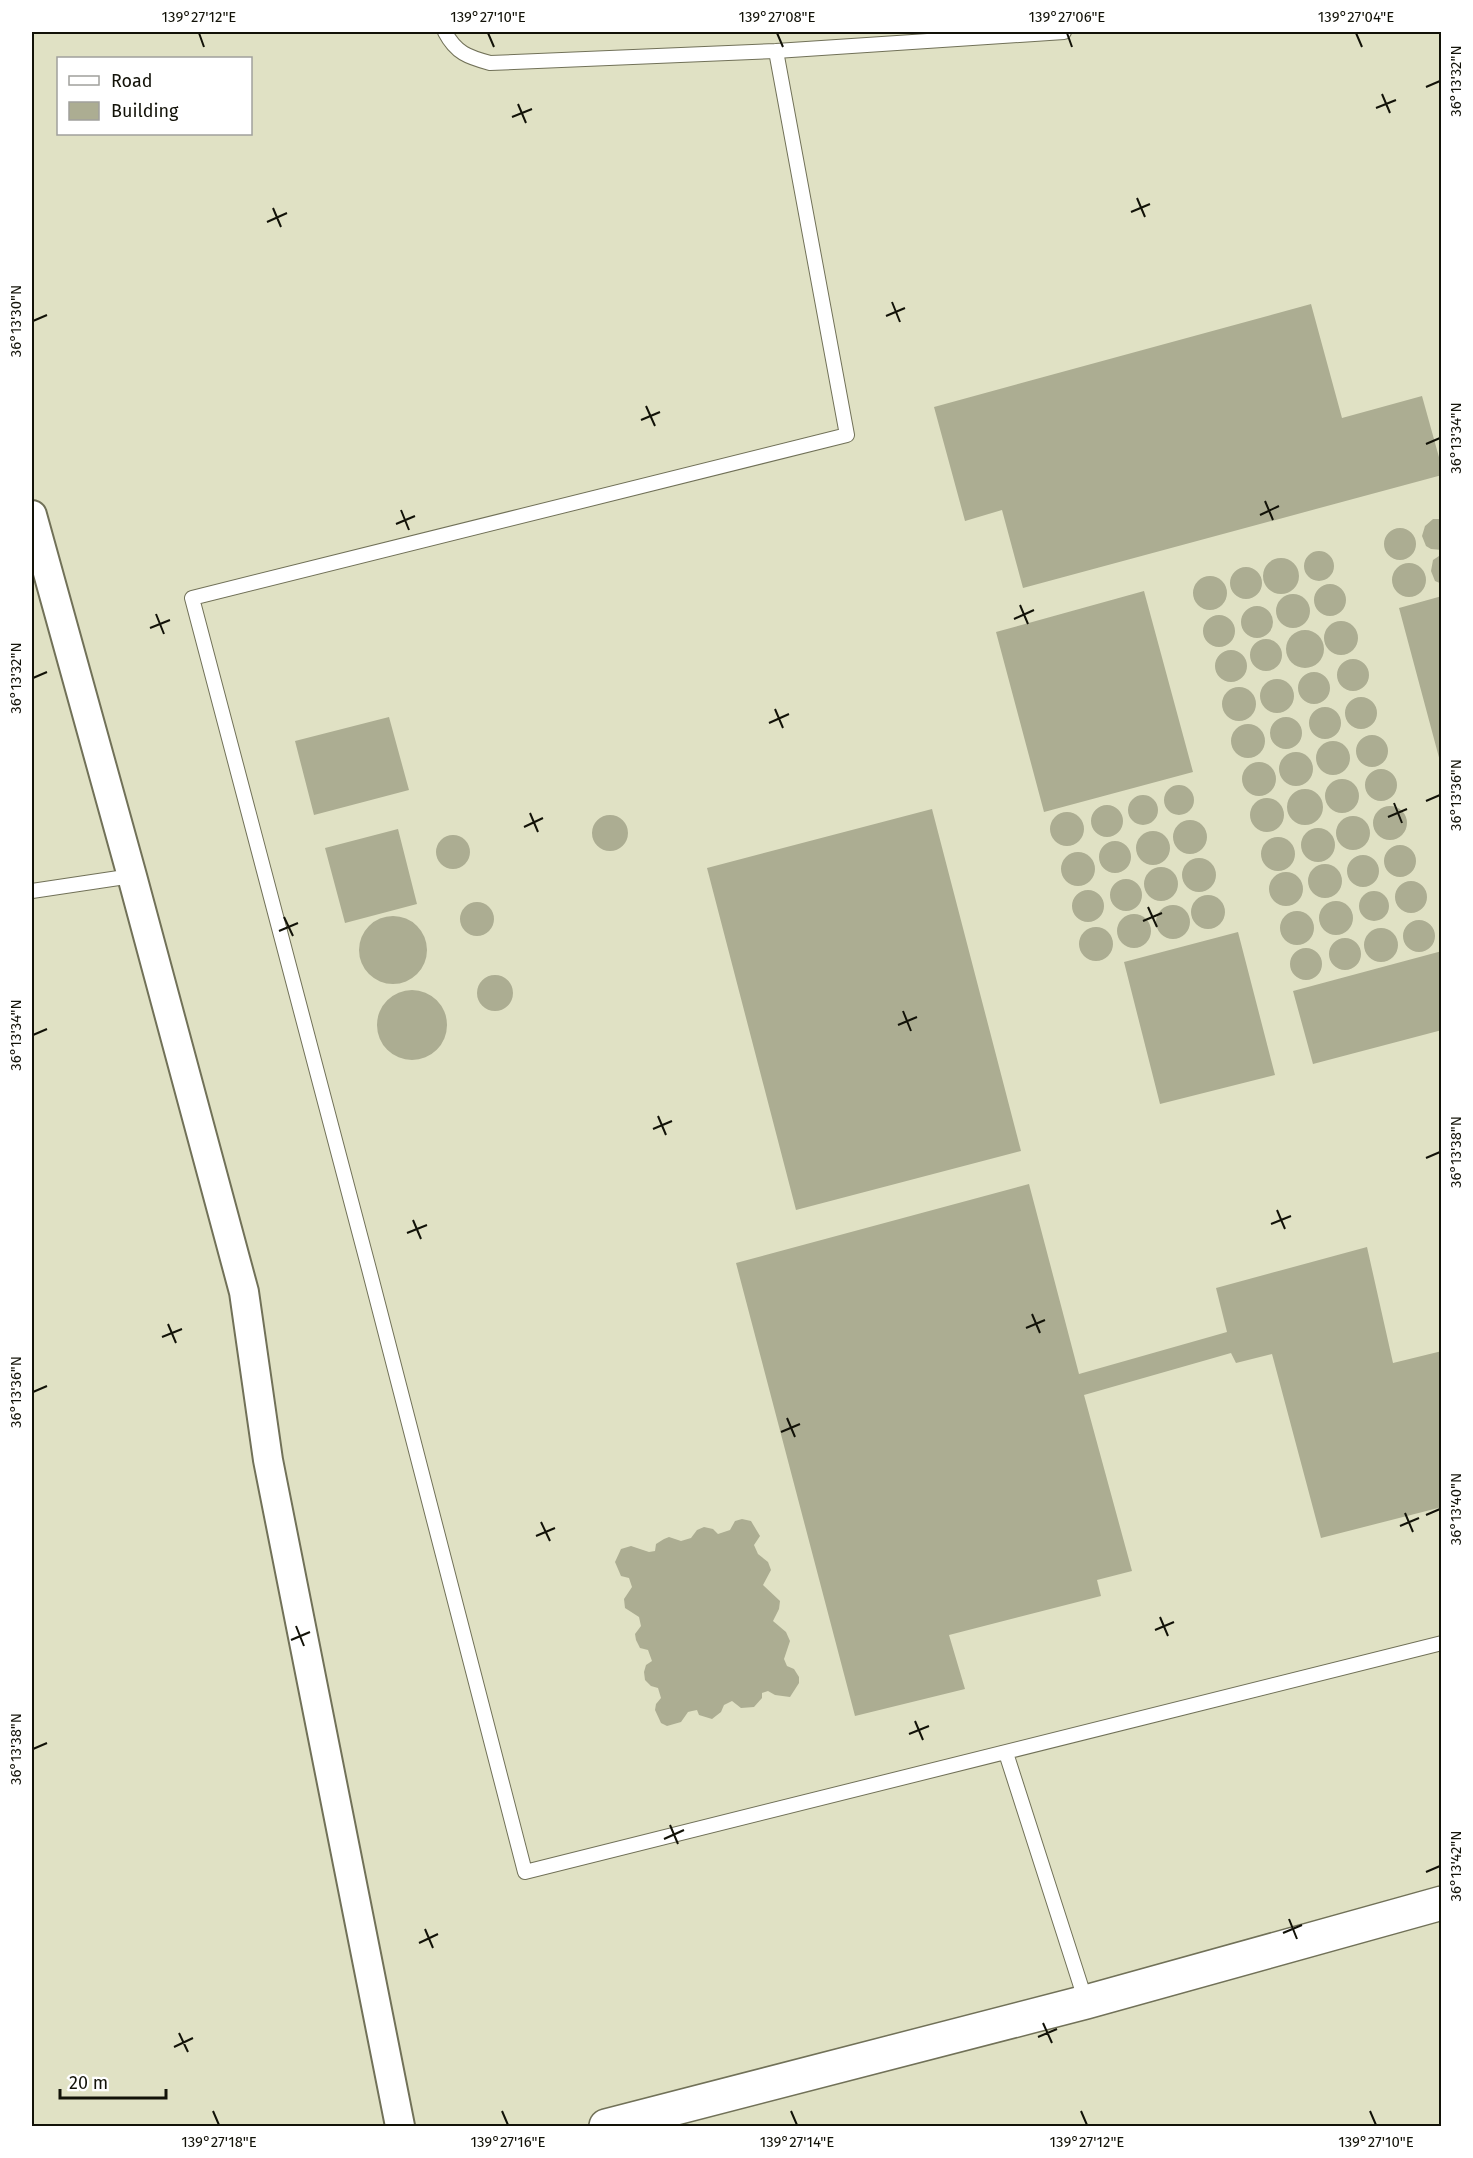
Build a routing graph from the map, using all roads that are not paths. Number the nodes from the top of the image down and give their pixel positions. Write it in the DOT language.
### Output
graph roads {
  1 [pos="445,32"];
  2 [pos="1064,32"];
  3 [pos="776,51"];
  4 [pos="32,515"];
  5 [pos="132,876"];
  6 [pos="32,891"];
  7 [pos="1442,1643"];
  8 [pos="1006,1753"];
  9 [pos="1442,1903"];
  10 [pos="1086,2002"];
  11 [pos="400,2127"];
  12 [pos="606,2127"];
  1 -- 3 [label="lane"];
  2 -- 3 [label="lane"];
  3 -- 8 [label="lane"];
  4 -- 5 [label="street"];
  5 -- 6 [label="lane"];
  5 -- 11 [label="street"];
  7 -- 8 [label="lane"];
  8 -- 10 [label="lane"];
  9 -- 10 [label="street"];
  10 -- 12 [label="street"];
}
